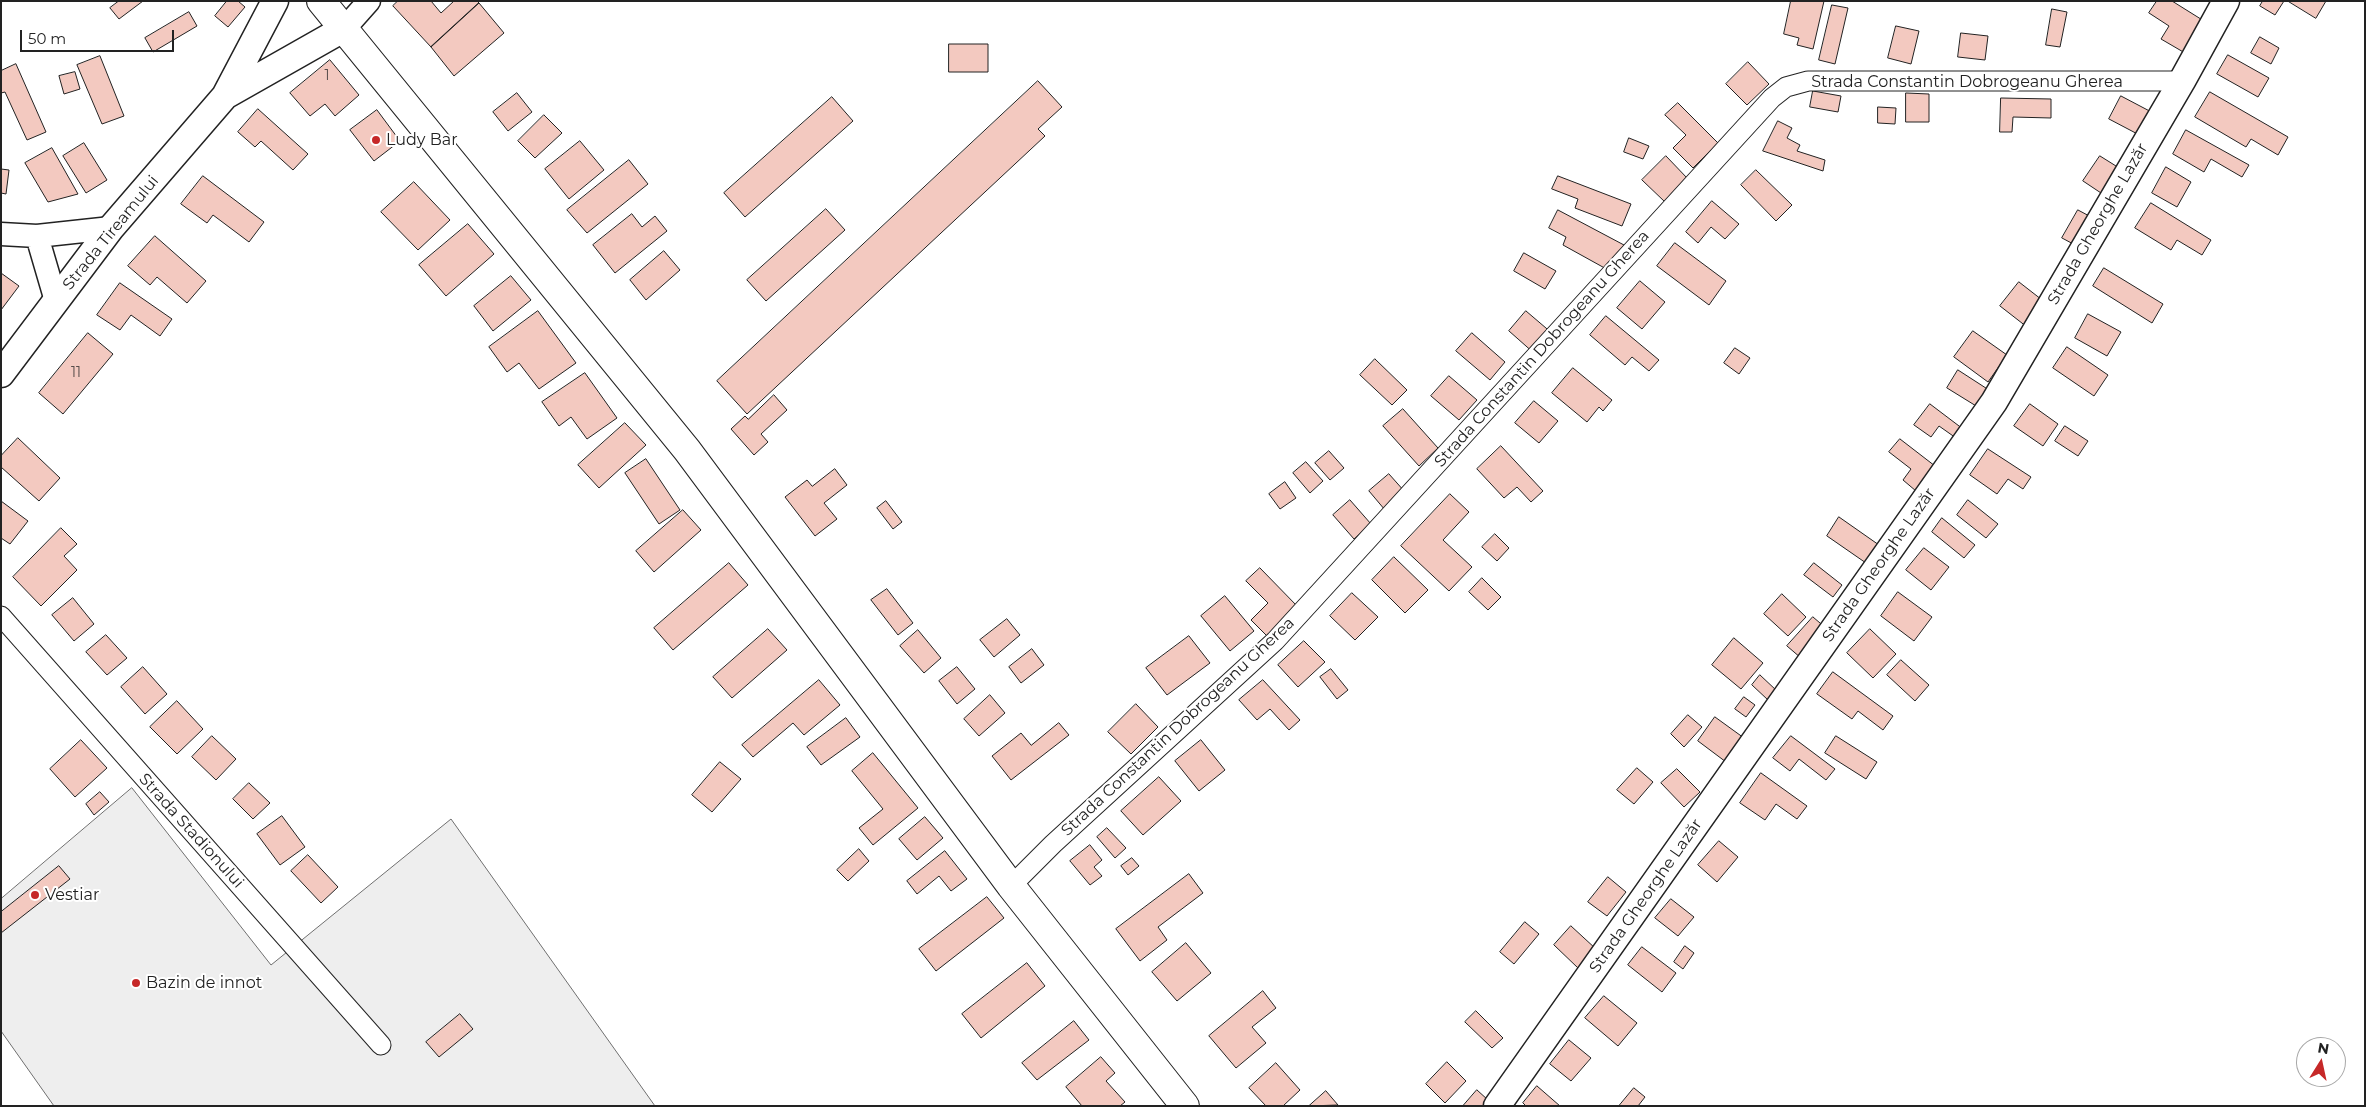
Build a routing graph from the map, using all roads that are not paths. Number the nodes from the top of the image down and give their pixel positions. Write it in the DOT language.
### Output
graph roads {
  1 [pos="275,1"];
  2 [pos="321,1"];
  3 [pos="370,1"];
  4 [pos="2226,1"];
  5 [pos="345,28"];
  6 [pos="2182,81"];
  7 [pos="225,96"];
  8 [pos="111,228"];
  9 [pos="1,234"];
  10 [pos="37,236"];
  11 [pos="56,301"];
  12 [pos="1,374"];
  13 [pos="1,616"];
  14 [pos="1011,886"];
  15 [pos="381,1045"];
  16 [pos="1185,1106"];
  17 [pos="1497,1106"];
  1 -- 7 [label="main road, Strada Tireamului"];
  2 -- 5 [label="main road"];
  3 -- 5 [label="street"];
  4 -- 6 [label="main road, Strada Gheorghe Lazăr"];
  5 -- 7 [label="main road, Strada Tireamului"];
  5 -- 14 [label="main road"];
  6 -- 14 [label="street, Strada Constantin Dobrogeanu Gherea"];
  6 -- 17 [label="main road, Strada Gheorghe Lazăr"];
  7 -- 8 [label="main road, Strada Tireamului"];
  8 -- 10 [label="street"];
  8 -- 11 [label="main road, Strada Tireamului"];
  9 -- 10 [label="street"];
  10 -- 11 [label="street"];
  11 -- 12 [label="main road, Strada Tireamului"];
  13 -- 15 [label="street, Strada Stadionului"];
  14 -- 16 [label="main road"];
}
